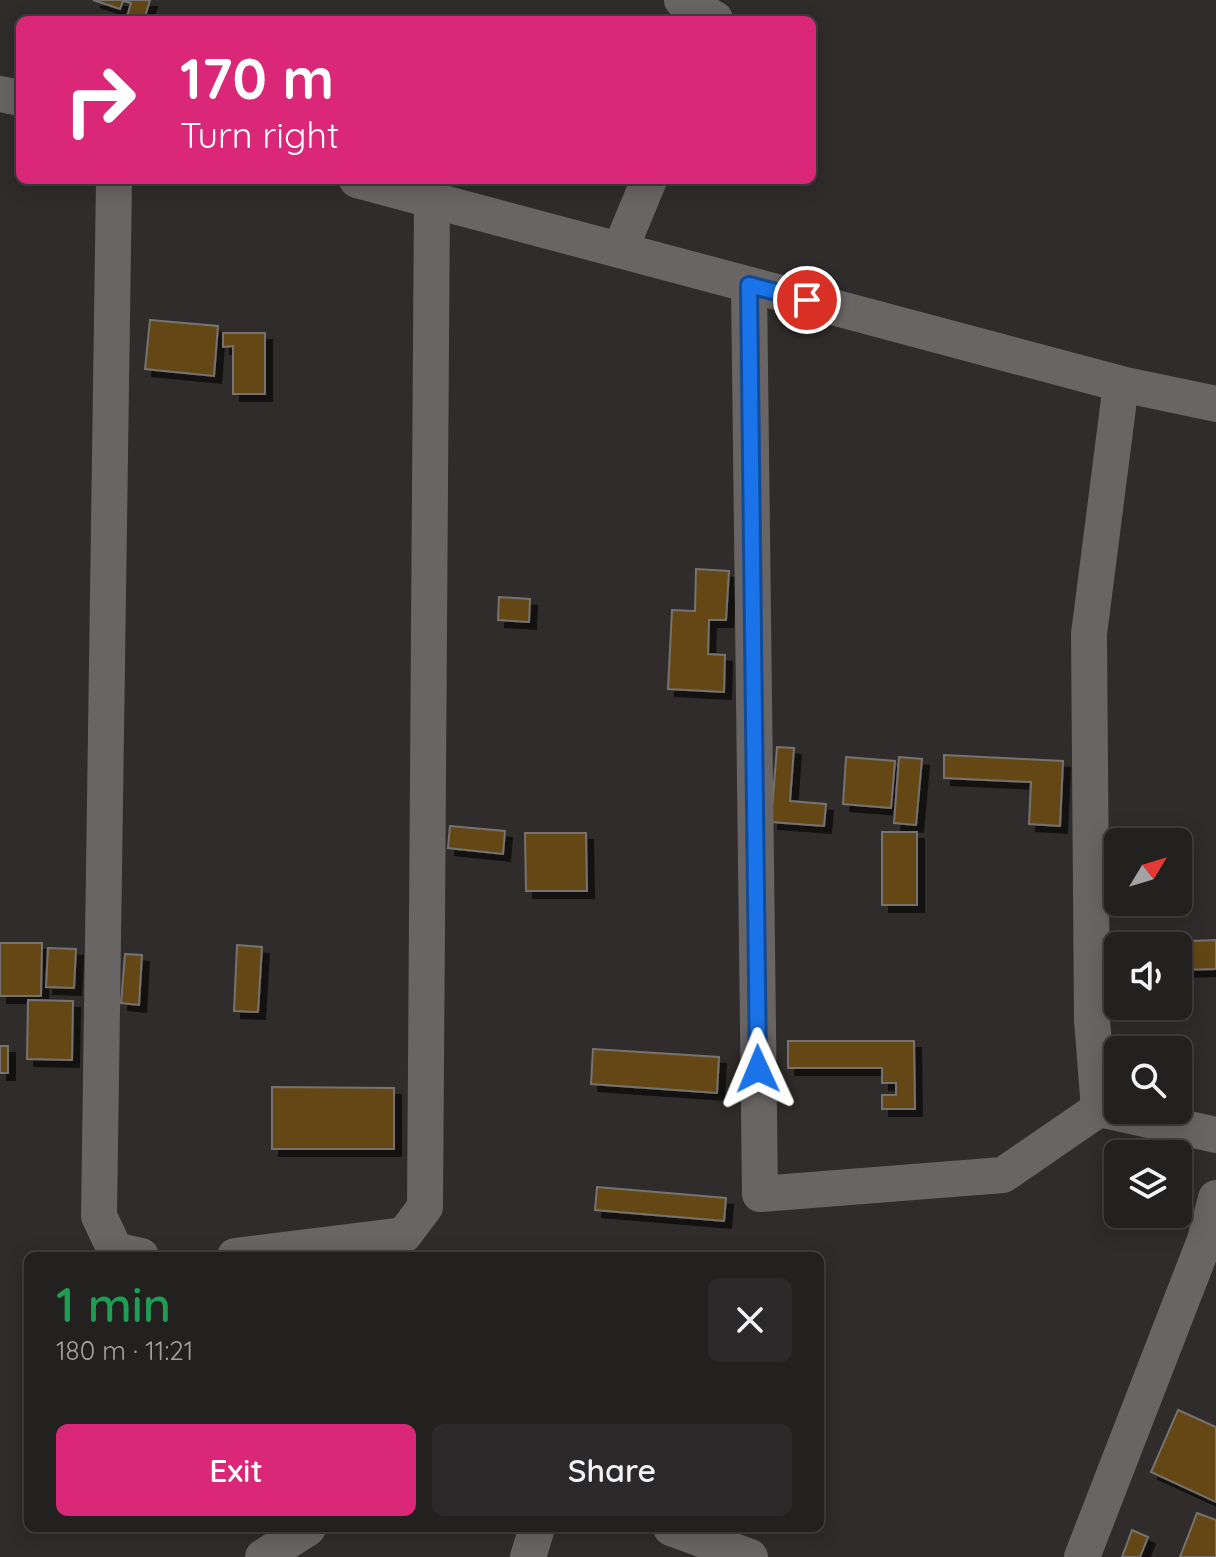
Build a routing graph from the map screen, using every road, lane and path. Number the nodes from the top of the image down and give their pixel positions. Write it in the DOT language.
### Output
graph roads {
  1 [pos="682,0"];
  2 [pos="718,13"];
  3 [pos="114,184"];
  4 [pos="372,184"];
  5 [pos="647,184"];
  6 [pos="432,200"];
  7 [pos="620,250"];
  8 [pos="749,285"];
  9 [pos="1121,384"];
  10 [pos="1216,404"];
  11 [pos="1099,1109"];
  12 [pos="1216,1135"];
  13 [pos="1216,1198"];
  14 [pos="124,1252"];
  15 [pos="267,1252"];
  16 [pos="302,1532"];
  17 [pos="536,1532"];
  18 [pos="682,1532"];
  19 [pos="263,1557"];
  20 [pos="528,1557"];
  21 [pos="750,1557"];
  22 [pos="1082,1557"];
  1 -- 2 [label="street"];
  3 -- 14 [label="street"];
  4 -- 6 [label="street"];
  5 -- 7 [label="street"];
  6 -- 7 [label="street"];
  6 -- 15 [label="street"];
  7 -- 8 [label="street"];
  8 -- 9 [label="street"];
  8 -- 11 [label="street"];
  9 -- 10 [label="street"];
  9 -- 11 [label="street"];
  11 -- 12 [label="street"];
  13 -- 22 [label="street"];
  16 -- 19 [label="street"];
  17 -- 20 [label="street"];
  18 -- 21 [label="street"];
}
